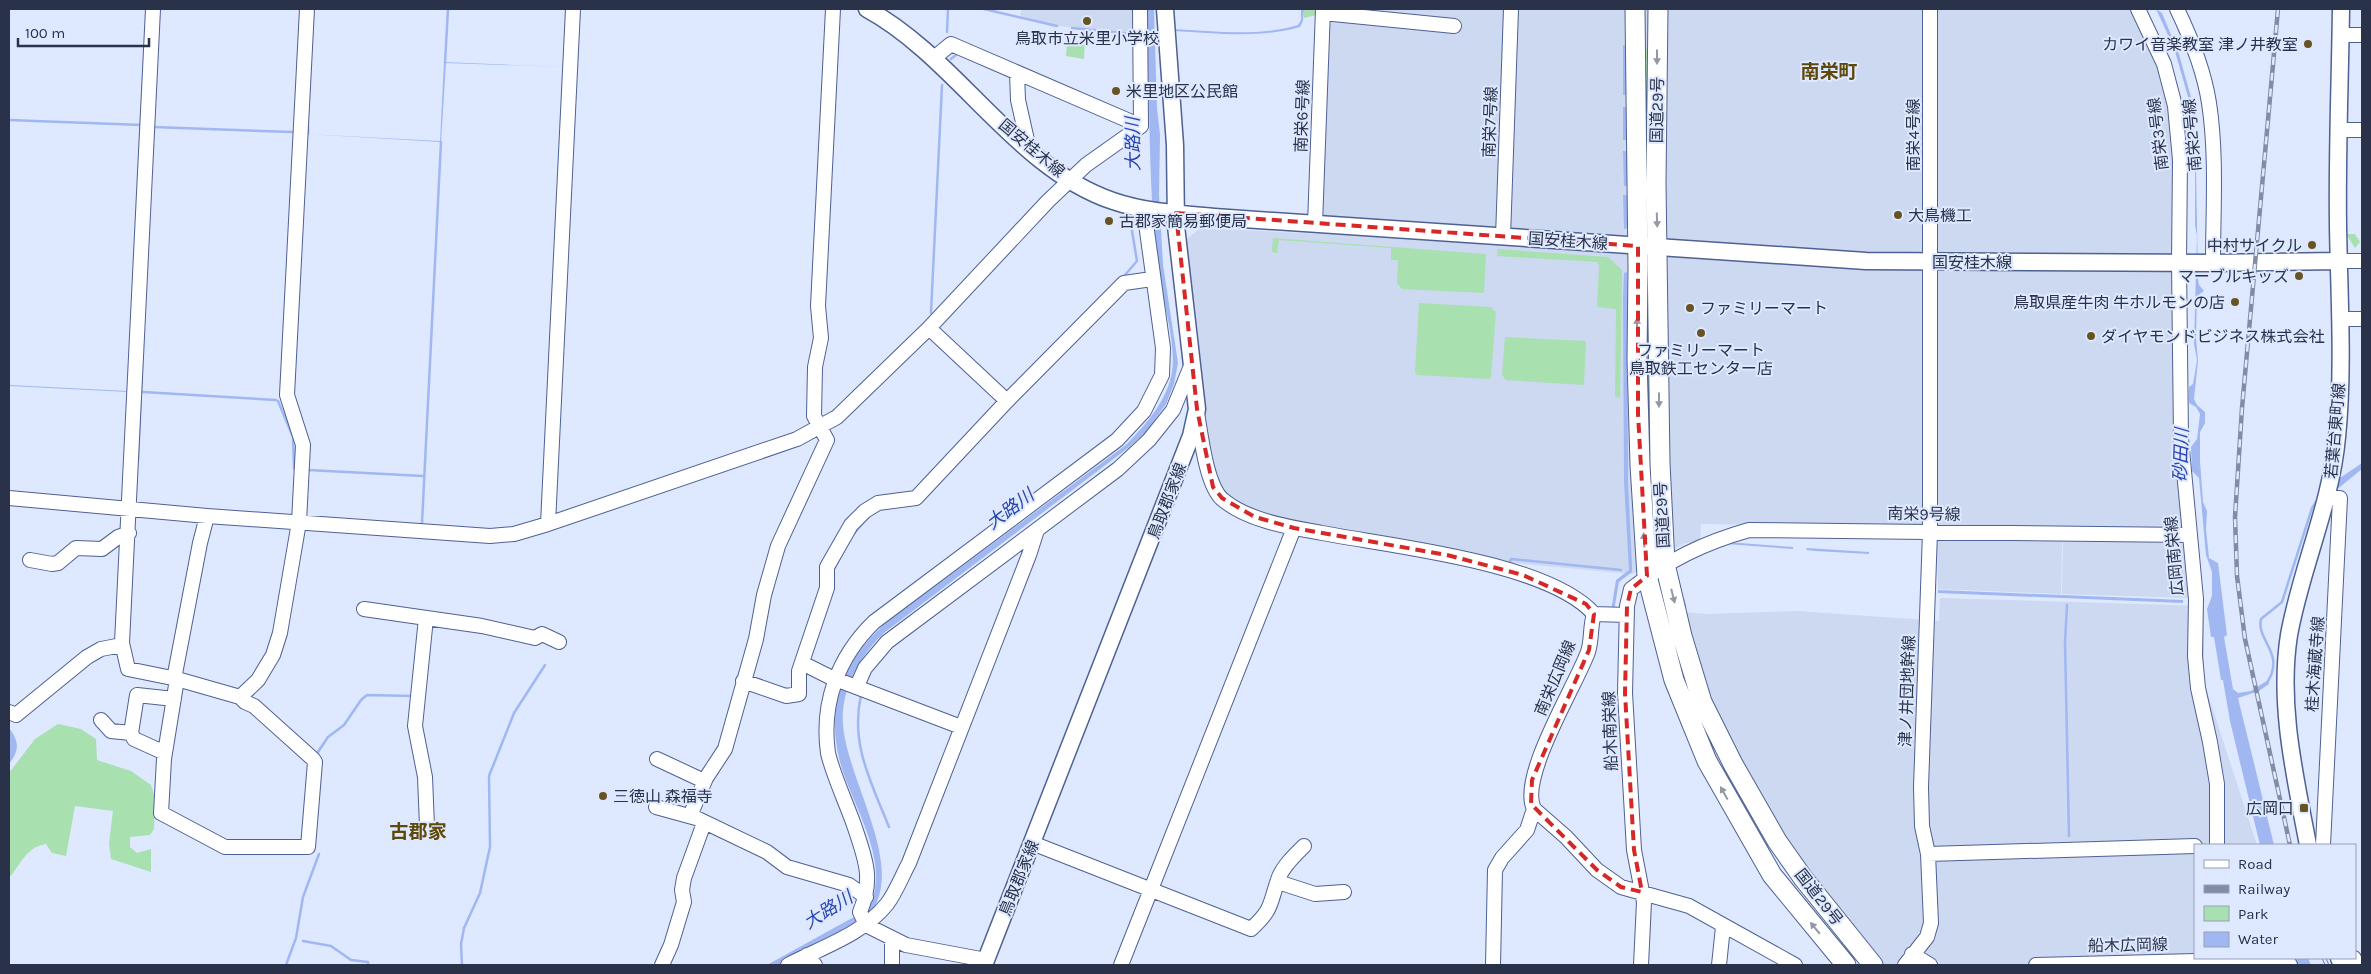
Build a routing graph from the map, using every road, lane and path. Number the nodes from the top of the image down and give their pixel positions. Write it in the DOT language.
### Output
graph roads {
  1 [pos="153,9"];
  2 [pos="307,9"];
  3 [pos="573,9"];
  4 [pos="833,9"];
  5 [pos="867,9"];
  6 [pos="1140,9"];
  7 [pos="1165,9"];
  8 [pos="1511,9"];
  9 [pos="1635,9"];
  10 [pos="1658,9"];
  11 [pos="1930,9"];
  12 [pos="2138,9"];
  13 [pos="2177,9"];
  14 [pos="2341,9"];
  15 [pos="1323,11"];
  16 [pos="1454,26"];
  17 [pos="2341,35"];
  18 [pos="2362,35"];
  19 [pos="934,58"];
  20 [pos="1017,73"];
  21 [pos="1141,126"];
  22 [pos="2338,130"];
  23 [pos="2362,130"];
  24 [pos="1029,148"];
  25 [pos="1070,180"];
  26 [pos="1158,211"];
  27 [pos="1315,224"];
  28 [pos="1503,237"];
  29 [pos="1638,246"];
  30 [pos="1658,247"];
  31 [pos="2338,261"];
  32 [pos="2362,261"];
  33 [pos="1930,262"];
  34 [pos="2182,262"];
  35 [pos="2210,263"];
  36 [pos="1152,279"];
  37 [pos="2340,319"];
  38 [pos="2362,319"];
  39 [pos="929,328"];
  40 [pos="1191,366"];
  41 [pos="1155,391"];
  42 [pos="1007,401"];
  43 [pos="1177,402"];
  44 [pos="1197,410"];
  45 [pos="818,427"];
  46 [pos="9,498"];
  47 [pos="2326,498"];
  48 [pos="130,508"];
  49 [pos="207,516"];
  50 [pos="299,522"];
  51 [pos="548,524"];
  52 [pos="1294,528"];
  53 [pos="1037,530"];
  54 [pos="1930,532"];
  55 [pos="129,533"];
  56 [pos="2189,535"];
  57 [pos="30,560"];
  58 [pos="1665,564"];
  59 [pos="1647,576"];
  60 [pos="364,610"];
  61 [pos="1594,614"];
  62 [pos="1627,615"];
  63 [pos="426,618"];
  64 [pos="559,642"];
  65 [pos="122,645"];
  66 [pos="802,663"];
  67 [pos="176,679"];
  68 [pos="835,679"];
  69 [pos="743,682"];
  70 [pos="857,686"];
  71 [pos="240,697"];
  72 [pos="174,699"];
  73 [pos="9,712"];
  74 [pos="101,720"];
  75 [pos="961,727"];
  76 [pos="130,733"];
  77 [pos="165,754"];
  78 [pos="657,759"];
  79 [pos="704,781"];
  80 [pos="656,807"];
  81 [pos="1534,809"];
  82 [pos="690,816"];
  83 [pos="704,823"];
  84 [pos="430,831"];
  85 [pos="1032,843"];
  86 [pos="2217,844"];
  87 [pos="2308,844"];
  88 [pos="2323,844"];
  89 [pos="1304,846"];
  90 [pos="2194,846"];
  91 [pos="1928,854"];
  92 [pos="1278,882"];
  93 [pos="1152,890"];
  94 [pos="1344,892"];
  95 [pos="1642,892"];
  96 [pos="866,897"];
  97 [pos="864,920"];
  98 [pos="1723,927"];
  99 [pos="892,939"];
  100 [pos="811,960"];
  101 [pos="1908,960"];
  102 [pos="2221,961"];
  103 [pos="985,963"];
  104 [pos="662,965"];
  105 [pos="788,965"];
  106 [pos="892,965"];
  107 [pos="1122,965"];
  108 [pos="1493,965"];
  109 [pos="1641,965"];
  110 [pos="1719,965"];
  111 [pos="1795,965"];
  112 [pos="1846,965"];
  113 [pos="1873,965"];
  114 [pos="1930,965"];
  115 [pos="2036,965"];
  116 [pos="2290,965"];
  1 -- 48 [label="street"];
  2 -- 50 [label="street"];
  3 -- 51 [label="street"];
  4 -- 45 [label="street"];
  5 -- 19 [label="main road, 国安桂木線"];
  6 -- 21 [label="street"];
  7 -- 26 [label="main road, 鳥取郡家線"];
  8 -- 28 [label="street, 南栄7号線"];
  9 -- 29 [label="highway, 国道29号"];
  10 -- 30 [label="highway, 国道29号, one-way"];
  11 -- 33 [label="street, 南栄4号線"];
  12 -- 34 [label="street, 南栄3号線"];
  13 -- 35 [label="street, 南栄2号線"];
  14 -- 17 [label="main road, 若葉台東町線"];
  15 -- 16 [label="street"];
  15 -- 27 [label="street, 南栄6号線"];
  17 -- 18 [label="street"];
  17 -- 22 [label="main road, 若葉台東町線"];
  19 -- 20 [label="street"];
  19 -- 24 [label="main road, 国安桂木線"];
  20 -- 21 [label="street"];
  20 -- 24 [label="street"];
  21 -- 25 [label="street"];
  22 -- 23 [label="street"];
  22 -- 31 [label="main road, 若葉台東町線"];
  24 -- 25 [label="main road, 国安桂木線"];
  25 -- 26 [label="main road, 国安桂木線"];
  25 -- 39 [label="street"];
  26 -- 27 [label="main road, 国安桂木線"];
  26 -- 36 [label="street"];
  26 -- 40 [label="main road, 鳥取郡家線"];
  27 -- 28 [label="main road, 国安桂木線"];
  28 -- 29 [label="main road, 国安桂木線"];
  29 -- 30 [label="main road, 国安桂木線"];
  59 -- 29 [label="highway, 国道29号, one-way"];
  30 -- 33 [label="main road, 国安桂木線"];
  30 -- 58 [label="highway, 国道29号, one-way"];
  31 -- 32 [label="street"];
  31 -- 35 [label="main road, 国安桂木線"];
  31 -- 37 [label="main road, 若葉台東町線"];
  33 -- 34 [label="main road, 国安桂木線"];
  33 -- 54 [label="street, 津ノ井団地幹線"];
  34 -- 35 [label="main road, 国安桂木線"];
  34 -- 56 [label="street, 広岡南栄線"];
  36 -- 41 [label="street"];
  36 -- 42 [label="street"];
  37 -- 38 [label="street"];
  37 -- 47 [label="main road, 若葉台東町線"];
  39 -- 42 [label="street"];
  39 -- 45 [label="street"];
  40 -- 43 [label="street"];
  40 -- 44 [label="main road, 鳥取郡家線"];
  41 -- 43 [label="street"];
  41 -- 68 [label="street"];
  42 -- 66 [label="street"];
  43 -- 53 [label="street"];
  44 -- 52 [label="street"];
  44 -- 85 [label="main road, 鳥取郡家線"];
  45 -- 51 [label="street"];
  45 -- 69 [label="street"];
  46 -- 48 [label="street"];
  47 -- 87 [label="main road, 若葉台東町線"];
  47 -- 88 [label="street, 桂木海蔵寺線"];
  48 -- 49 [label="street"];
  48 -- 55 [label="street"];
  49 -- 50 [label="street"];
  49 -- 67 [label="street"];
  50 -- 51 [label="street"];
  50 -- 71 [label="street"];
  52 -- 61 [label="street"];
  52 -- 93 [label="street"];
  53 -- 70 [label="street"];
  53 -- 75 [label="street"];
  54 -- 56 [label="street, 南栄9号線"];
  54 -- 58 [label="street, 南栄9号線"];
  54 -- 91 [label="street, 津ノ井団地幹線"];
  55 -- 57 [label="street"];
  55 -- 65 [label="street"];
  56 -- 86 [label="street, 広岡南栄線"];
  58 -- 59 [label="street, 南栄9号線"];
  58 -- 113 [label="highway, 国道29号, one-way"];
  59 -- 62 [label="street, 船木南栄線"];
  112 -- 59 [label="highway, 国道29号, one-way"];
  60 -- 63 [label="street"];
  61 -- 62 [label="street"];
  61 -- 81 [label="street, 南栄広岡線"];
  62 -- 95 [label="street, 船木南栄線"];
  63 -- 64 [label="street"];
  63 -- 84 [label="street"];
  65 -- 67 [label="street"];
  65 -- 73 [label="street"];
  66 -- 68 [label="street"];
  66 -- 69 [label="street"];
  67 -- 71 [label="street"];
  67 -- 72 [label="street"];
  68 -- 70 [label="street"];
  68 -- 96 [label="street"];
  69 -- 79 [label="street"];
  70 -- 75 [label="street"];
  71 -- 77 [label="street"];
  72 -- 76 [label="street"];
  72 -- 77 [label="street"];
  74 -- 76 [label="street"];
  75 -- 97 [label="street"];
  76 -- 77 [label="street"];
  78 -- 79 [label="street"];
  79 -- 82 [label="street"];
  80 -- 82 [label="street"];
  81 -- 95 [label="street"];
  81 -- 108 [label="street"];
  82 -- 83 [label="street"];
  83 -- 96 [label="street"];
  83 -- 104 [label="street"];
  85 -- 93 [label="street"];
  85 -- 103 [label="main road, 鳥取郡家線"];
  89 -- 92 [label="street"];
  90 -- 91 [label="street"];
  91 -- 101 [label="street, 津ノ井団地幹線"];
  92 -- 93 [label="street"];
  92 -- 94 [label="street"];
  93 -- 107 [label="street"];
  95 -- 98 [label="street"];
  95 -- 109 [label="street, 船木南栄線"];
  96 -- 97 [label="street"];
  97 -- 99 [label="street"];
  97 -- 100 [label="street"];
  98 -- 110 [label="street"];
  98 -- 111 [label="street"];
  99 -- 103 [label="street"];
  99 -- 106 [label="street"];
  100 -- 105 [label="street"];
  101 -- 114 [label="street"];
  102 -- 115 [label="street, 船木広岡線"];
  102 -- 116 [label="street, 船木広岡線"];
}
